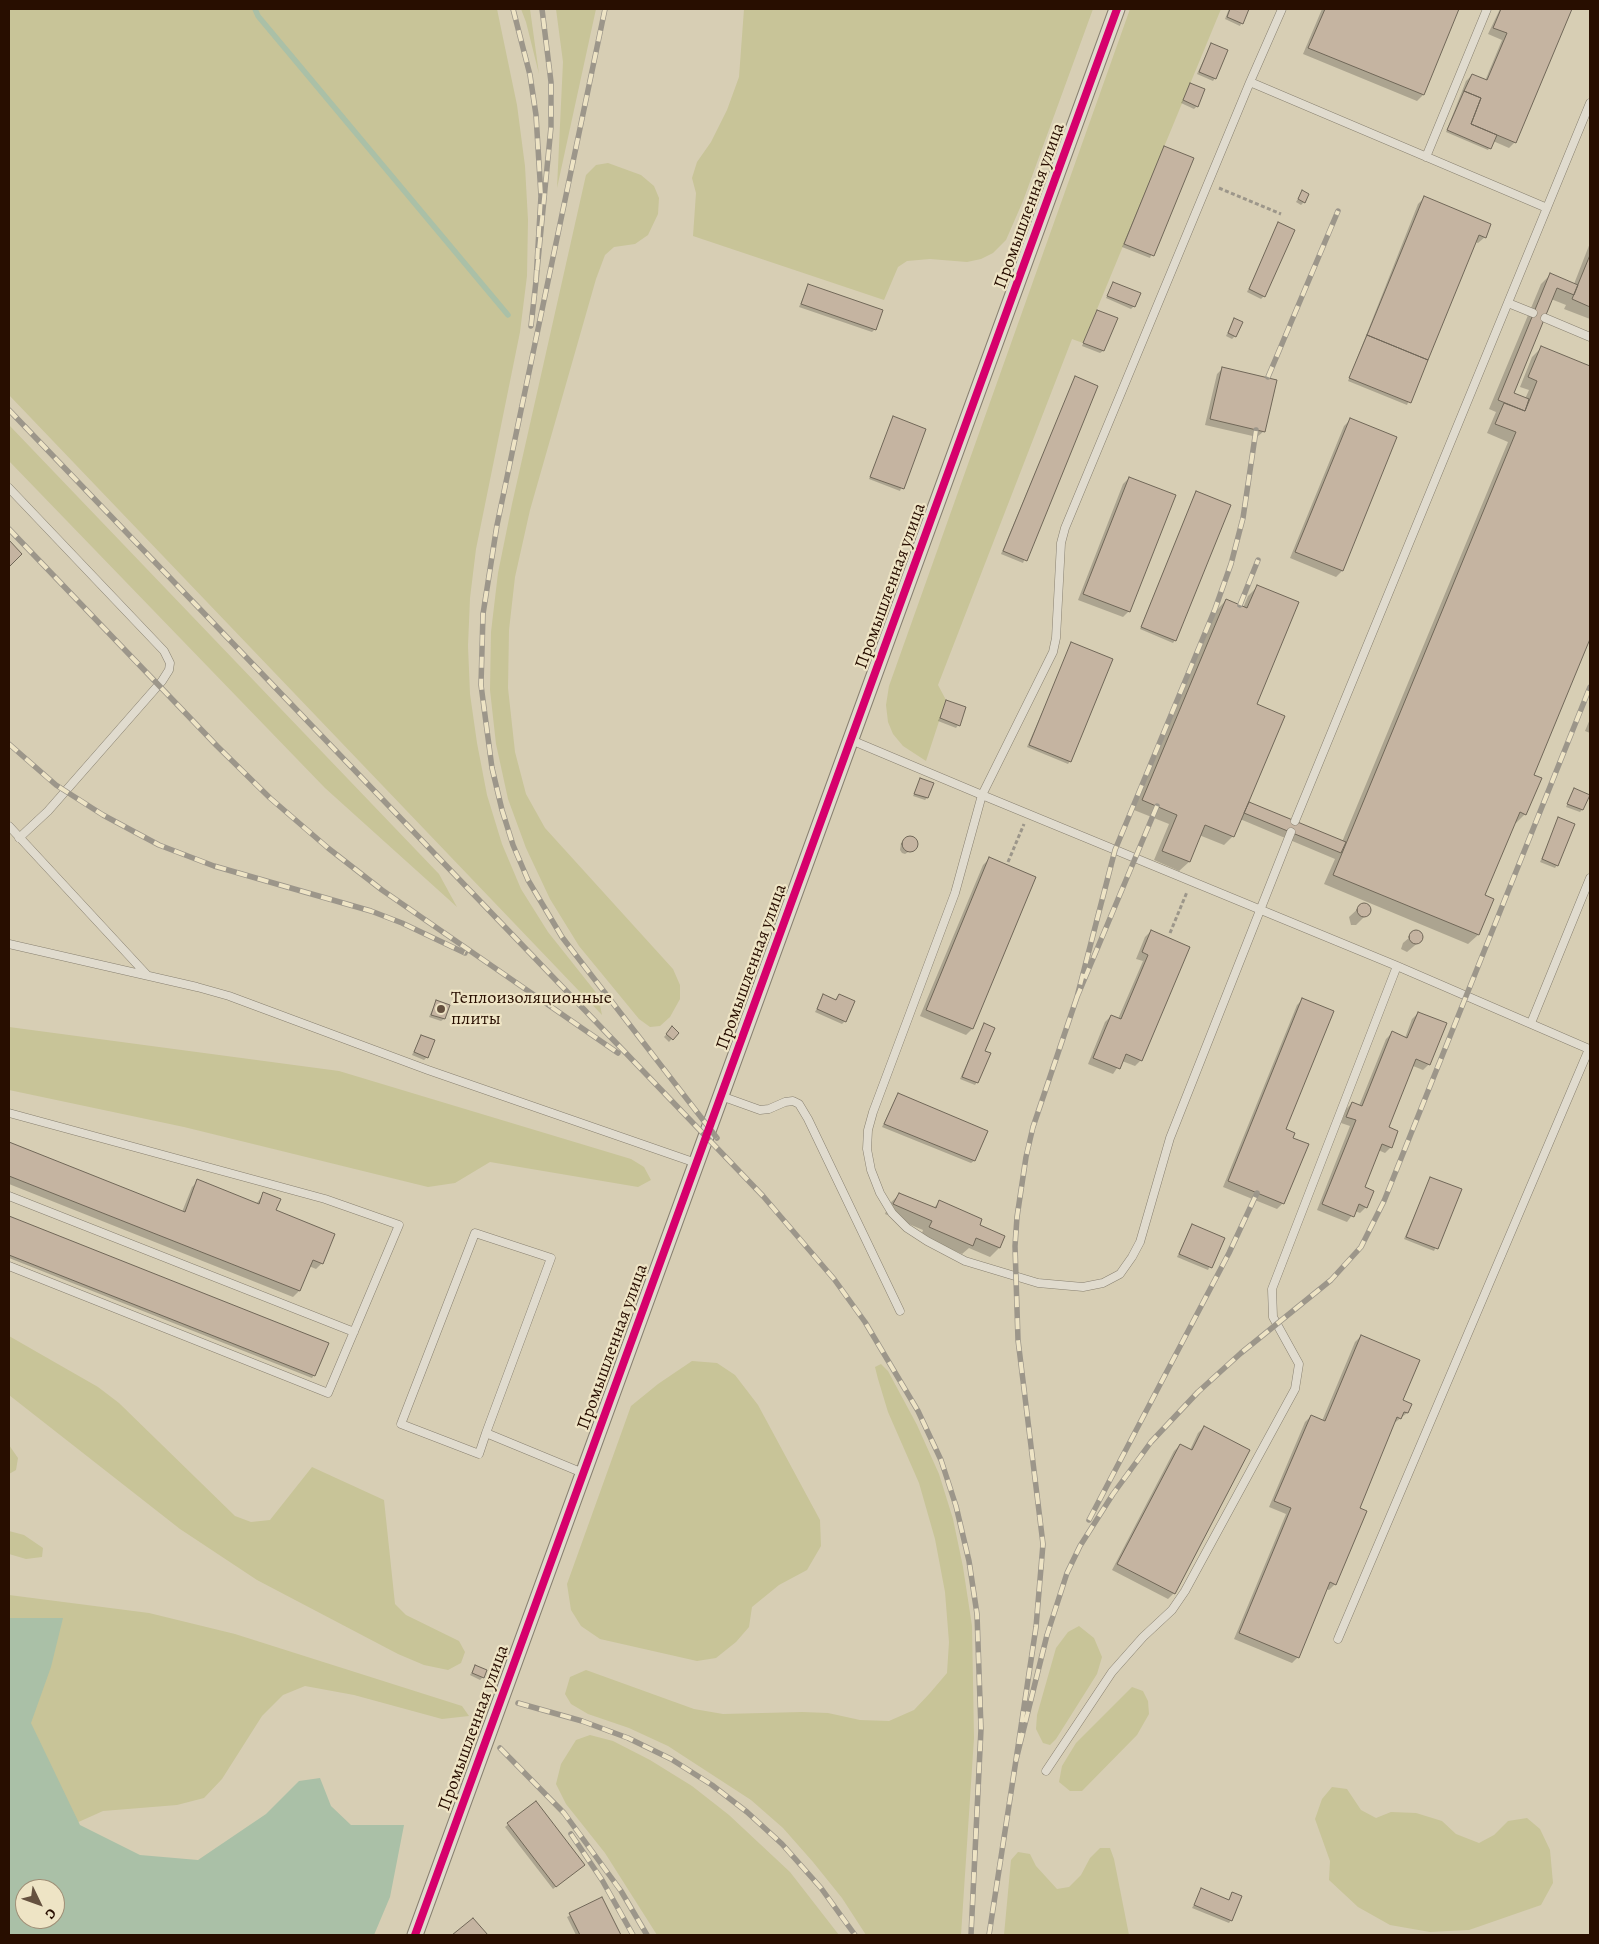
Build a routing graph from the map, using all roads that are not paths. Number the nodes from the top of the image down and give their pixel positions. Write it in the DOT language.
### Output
graph roads {
  1 [pos="1117,9"];
  2 [pos="1282,9"];
  3 [pos="1487,9"];
  4 [pos="1250,82"];
  5 [pos="1590,103"];
  6 [pos="1426,157"];
  7 [pos="1547,208"];
  8 [pos="1508,303"];
  9 [pos="1533,313"];
  10 [pos="1545,318"];
  11 [pos="1590,337"];
  12 [pos="9,488"];
  13 [pos="851,740"];
  14 [pos="982,795"];
  15 [pos="1295,821"];
  16 [pos="9,826"];
  17 [pos="1290,832"];
  18 [pos="19,838"];
  19 [pos="1590,878"];
  20 [pos="1259,909"];
  21 [pos="9,944"];
  22 [pos="1397,966"];
  23 [pos="147,975"];
  24 [pos="1531,1023"];
  25 [pos="1590,1050"];
  26 [pos="721,1096"];
  27 [pos="9,1113"];
  28 [pos="696,1163"];
  29 [pos="9,1196"];
  30 [pos="9,1266"];
  31 [pos="900,1311"];
  32 [pos="354,1332"];
  33 [pos="486,1433"];
  34 [pos="584,1473"];
  35 [pos="1338,1639"];
  36 [pos="1046,1771"];
  37 [pos="415,1935"];
  1 -- 13 [label="street, Промышленная улица"];
  2 -- 4 [label="lane"];
  3 -- 6 [label="lane"];
  4 -- 6 [label="lane"];
  4 -- 14 [label="lane"];
  5 -- 7 [label="lane"];
  6 -- 7 [label="lane"];
  7 -- 8 [label="lane"];
  8 -- 9 [label="lane"];
  8 -- 15 [label="lane"];
  10 -- 11 [label="lane"];
  12 -- 18 [label="lane"];
  13 -- 14 [label="lane"];
  13 -- 26 [label="street, Промышленная улица"];
  14 -- 20 [label="lane"];
  14 -- 20 [label="lane"];
  16 -- 18 [label="lane"];
  17 -- 20 [label="lane"];
  18 -- 23 [label="lane"];
  19 -- 24 [label="lane"];
  20 -- 22 [label="lane"];
  21 -- 23 [label="lane"];
  22 -- 24 [label="lane"];
  22 -- 36 [label="lane"];
  23 -- 28 [label="lane"];
  24 -- 25 [label="lane"];
  25 -- 35 [label="lane"];
  26 -- 28 [label="street, Промышленная улица"];
  26 -- 31 [label="lane"];
  27 -- 32 [label="lane"];
  28 -- 34 [label="street, Промышленная улица"];
  29 -- 32 [label="lane"];
  30 -- 32 [label="lane"];
  33 -- 33 [label="lane"];
  33 -- 34 [label="lane"];
  34 -- 37 [label="street, Промышленная улица"];
}
